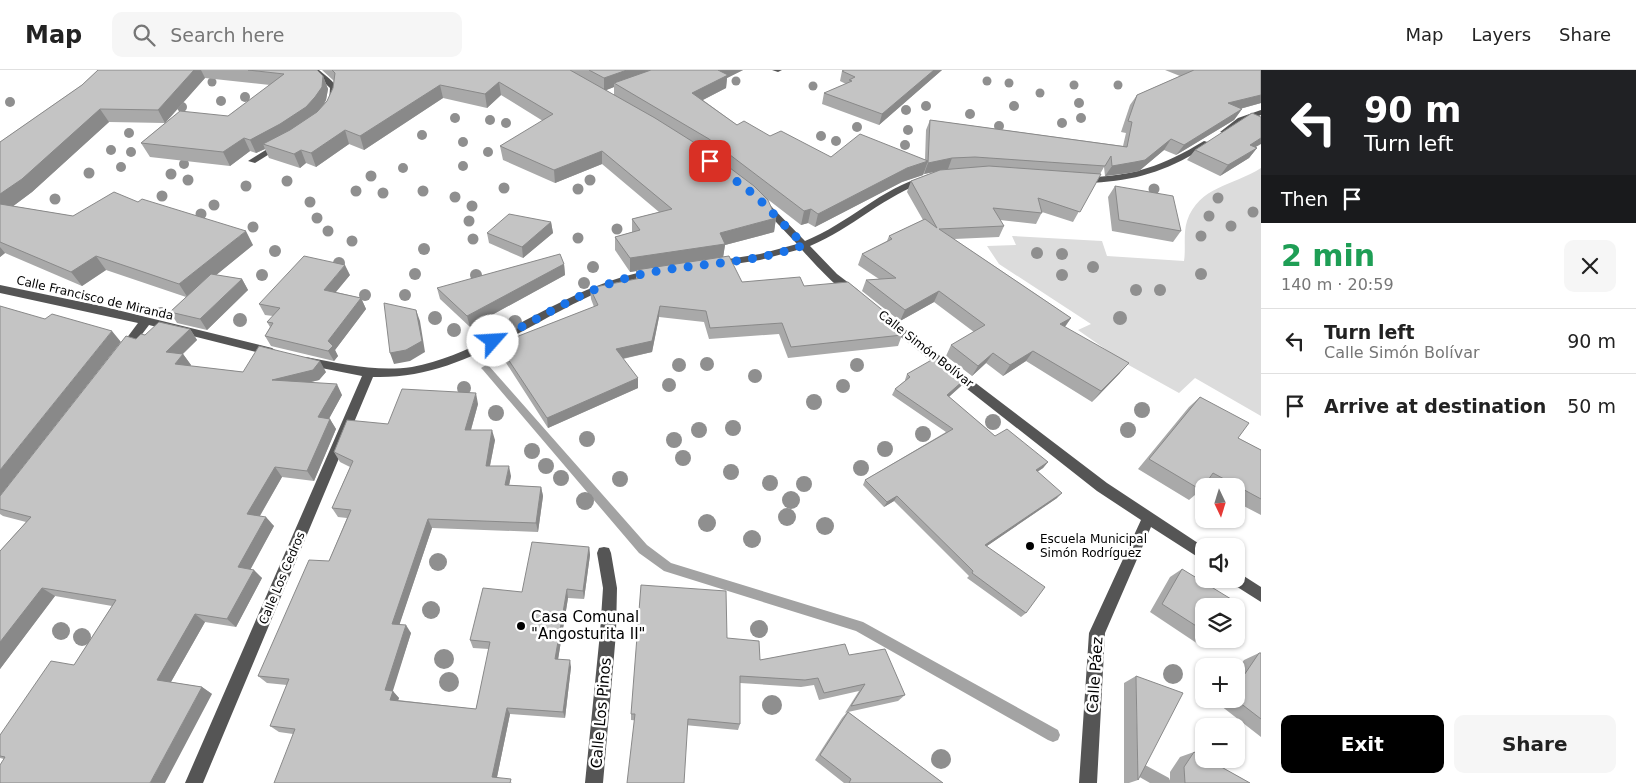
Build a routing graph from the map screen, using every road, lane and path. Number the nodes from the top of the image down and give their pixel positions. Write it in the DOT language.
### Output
graph roads {
  1 [pos="315,70"];
  2 [pos="328,112"];
  3 [pos="1261,112"];
  4 [pos="291,138"];
  5 [pos="252,160"];
  6 [pos="936,177"];
  7 [pos="1073,179"];
  8 [pos="756,196"];
  9 [pos="804,245"];
  10 [pos="704,266"];
  11 [pos="667,271"];
  12 [pos="0,289"];
  13 [pos="146,321"];
  14 [pos="117,359"];
  15 [pos="370,372"];
  16 [pos="1148,519"];
  17 [pos="1195,549"];
  18 [pos="604,553"];
  19 [pos="1245,584"];
  20 [pos="1261,595"];
  21 [pos="194,783"];
  22 [pos="594,783"];
  23 [pos="1088,783"];
  1 -- 2 [label="street"];
  3 -- 7 [label="street"];
  4 -- 5 [label="street"];
  6 -- 9 [label="street"];
  8 -- 9 [label="street, Calle Simón Bolívar"];
  9 -- 10 [label="street"];
  9 -- 16 [label="street, Calle Simón Bolívar"];
  11 -- 15 [label="street, Calle Francisco de Miranda"];
  12 -- 13 [label="street, Calle Francisco de Miranda"];
  13 -- 14 [label="street"];
  13 -- 15 [label="street, Calle Francisco de Miranda"];
  15 -- 21 [label="street, Calle Los Cedros"];
  16 -- 17 [label="street, Calle Simón Bolívar"];
  16 -- 23 [label="street, Calle Páez"];
  18 -- 22 [label="street, Calle Los Pinos"];
  19 -- 20 [label="street"];
}
